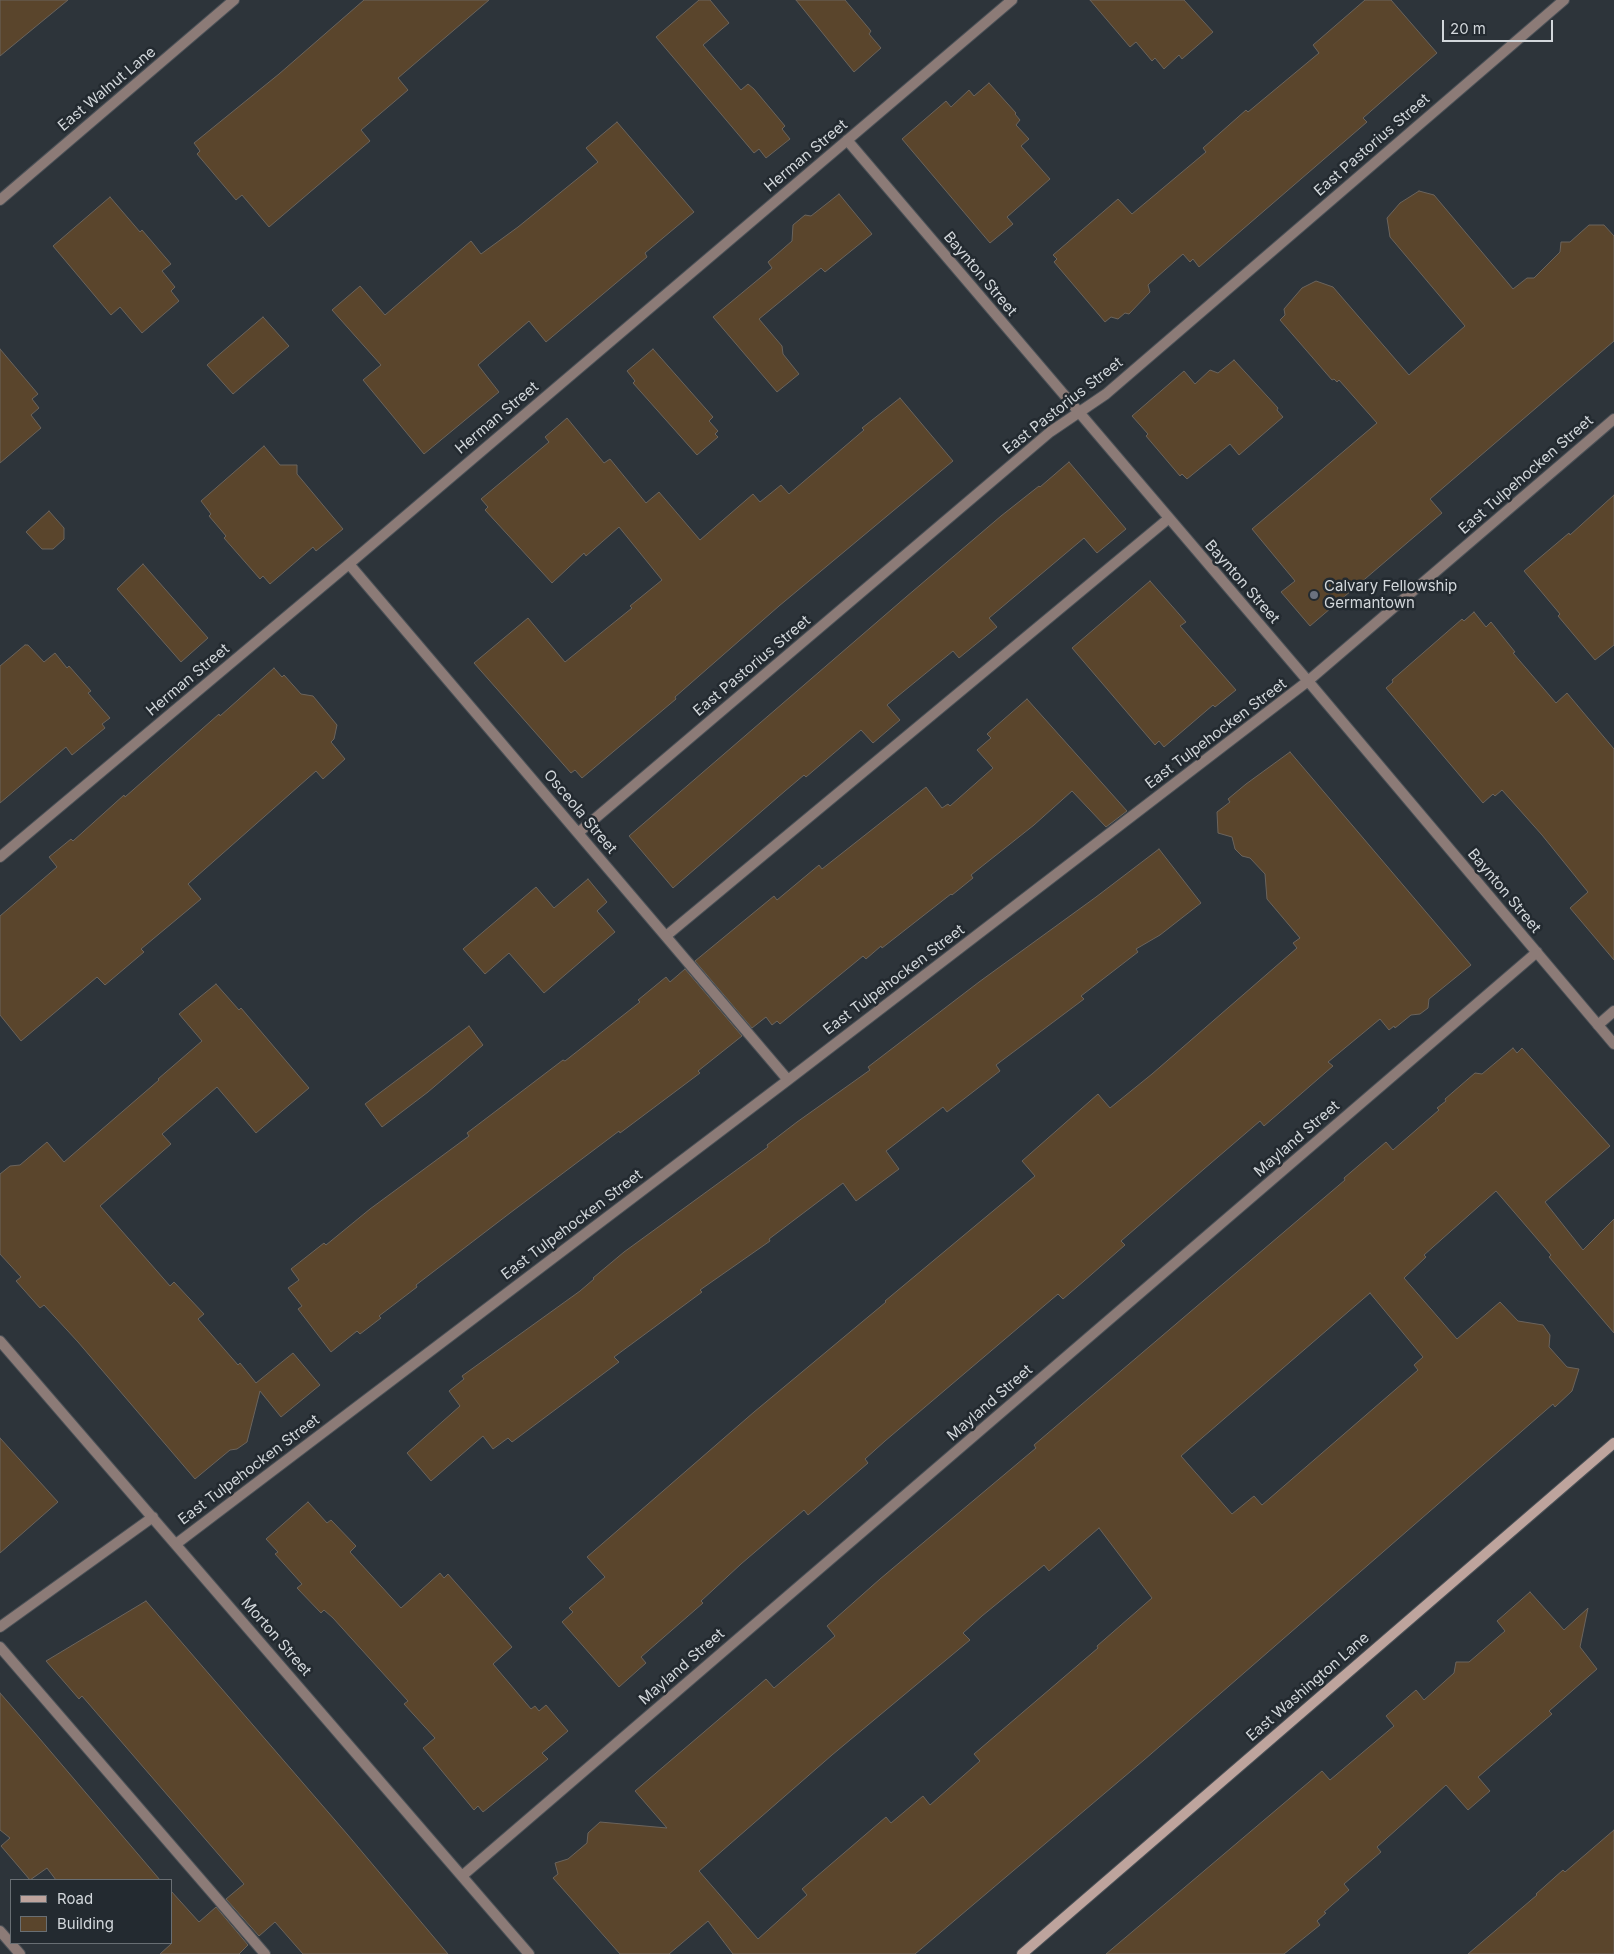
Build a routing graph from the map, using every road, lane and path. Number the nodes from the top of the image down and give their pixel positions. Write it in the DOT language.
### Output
graph roads {
  1 [pos="234,0"];
  2 [pos="1012,0"];
  3 [pos="1564,0"];
  4 [pos="847,140"];
  5 [pos="0,200"];
  6 [pos="1078,413"];
  7 [pos="1614,419"];
  8 [pos="1168,519"];
  9 [pos="349,564"];
  10 [pos="1308,682"];
  11 [pos="578,833"];
  12 [pos="0,857"];
  13 [pos="666,936"];
  14 [pos="1537,952"];
  15 [pos="1614,1011"];
  16 [pos="1598,1025"];
  17 [pos="1614,1044"];
  18 [pos="788,1080"];
  19 [pos="0,1341"];
  20 [pos="1614,1443"];
  21 [pos="152,1517"];
  22 [pos="176,1544"];
  23 [pos="0,1626"];
  24 [pos="0,1647"];
  25 [pos="462,1876"];
  26 [pos="0,1931"];
  27 [pos="10,1942"];
  28 [pos="11,1944"];
  29 [pos="20,1954"];
  30 [pos="265,1954"];
  31 [pos="529,1954"];
  32 [pos="1022,1954"];
  1 -- 5 [label="street, East Walnut Lane"];
  2 -- 4 [label="street, Herman Street"];
  3 -- 6 [label="street, East Pastorius Street"];
  4 -- 6 [label="street, Baynton Street"];
  4 -- 9 [label="street, Herman Street"];
  6 -- 8 [label="street, Baynton Street"];
  6 -- 11 [label="street, East Pastorius Street"];
  7 -- 10 [label="street, East Tulpehocken Street"];
  8 -- 10 [label="street, Baynton Street"];
  8 -- 13 [label="street"];
  9 -- 11 [label="street, Osceola Street"];
  9 -- 12 [label="street, Herman Street"];
  10 -- 14 [label="street, Baynton Street"];
  10 -- 18 [label="street, East Tulpehocken Street"];
  11 -- 13 [label="street, Osceola Street"];
  13 -- 18 [label="street, Osceola Street"];
  14 -- 16 [label="street, Baynton Street"];
  14 -- 25 [label="street, Mayland Street"];
  15 -- 16 [label="street"];
  16 -- 17 [label="street, Baynton Street"];
  18 -- 22 [label="street, East Tulpehocken Street"];
  19 -- 21 [label="street, Morton Street"];
  20 -- 32 [label="main road, East Washington Lane"];
  21 -- 22 [label="street, Morton Street"];
  21 -- 23 [label="street"];
  22 -- 25 [label="street, Morton Street"];
  24 -- 30 [label="street"];
  25 -- 31 [label="street, Morton Street"];
  26 -- 27 [label="street"];
  28 -- 29 [label="street"];
}
